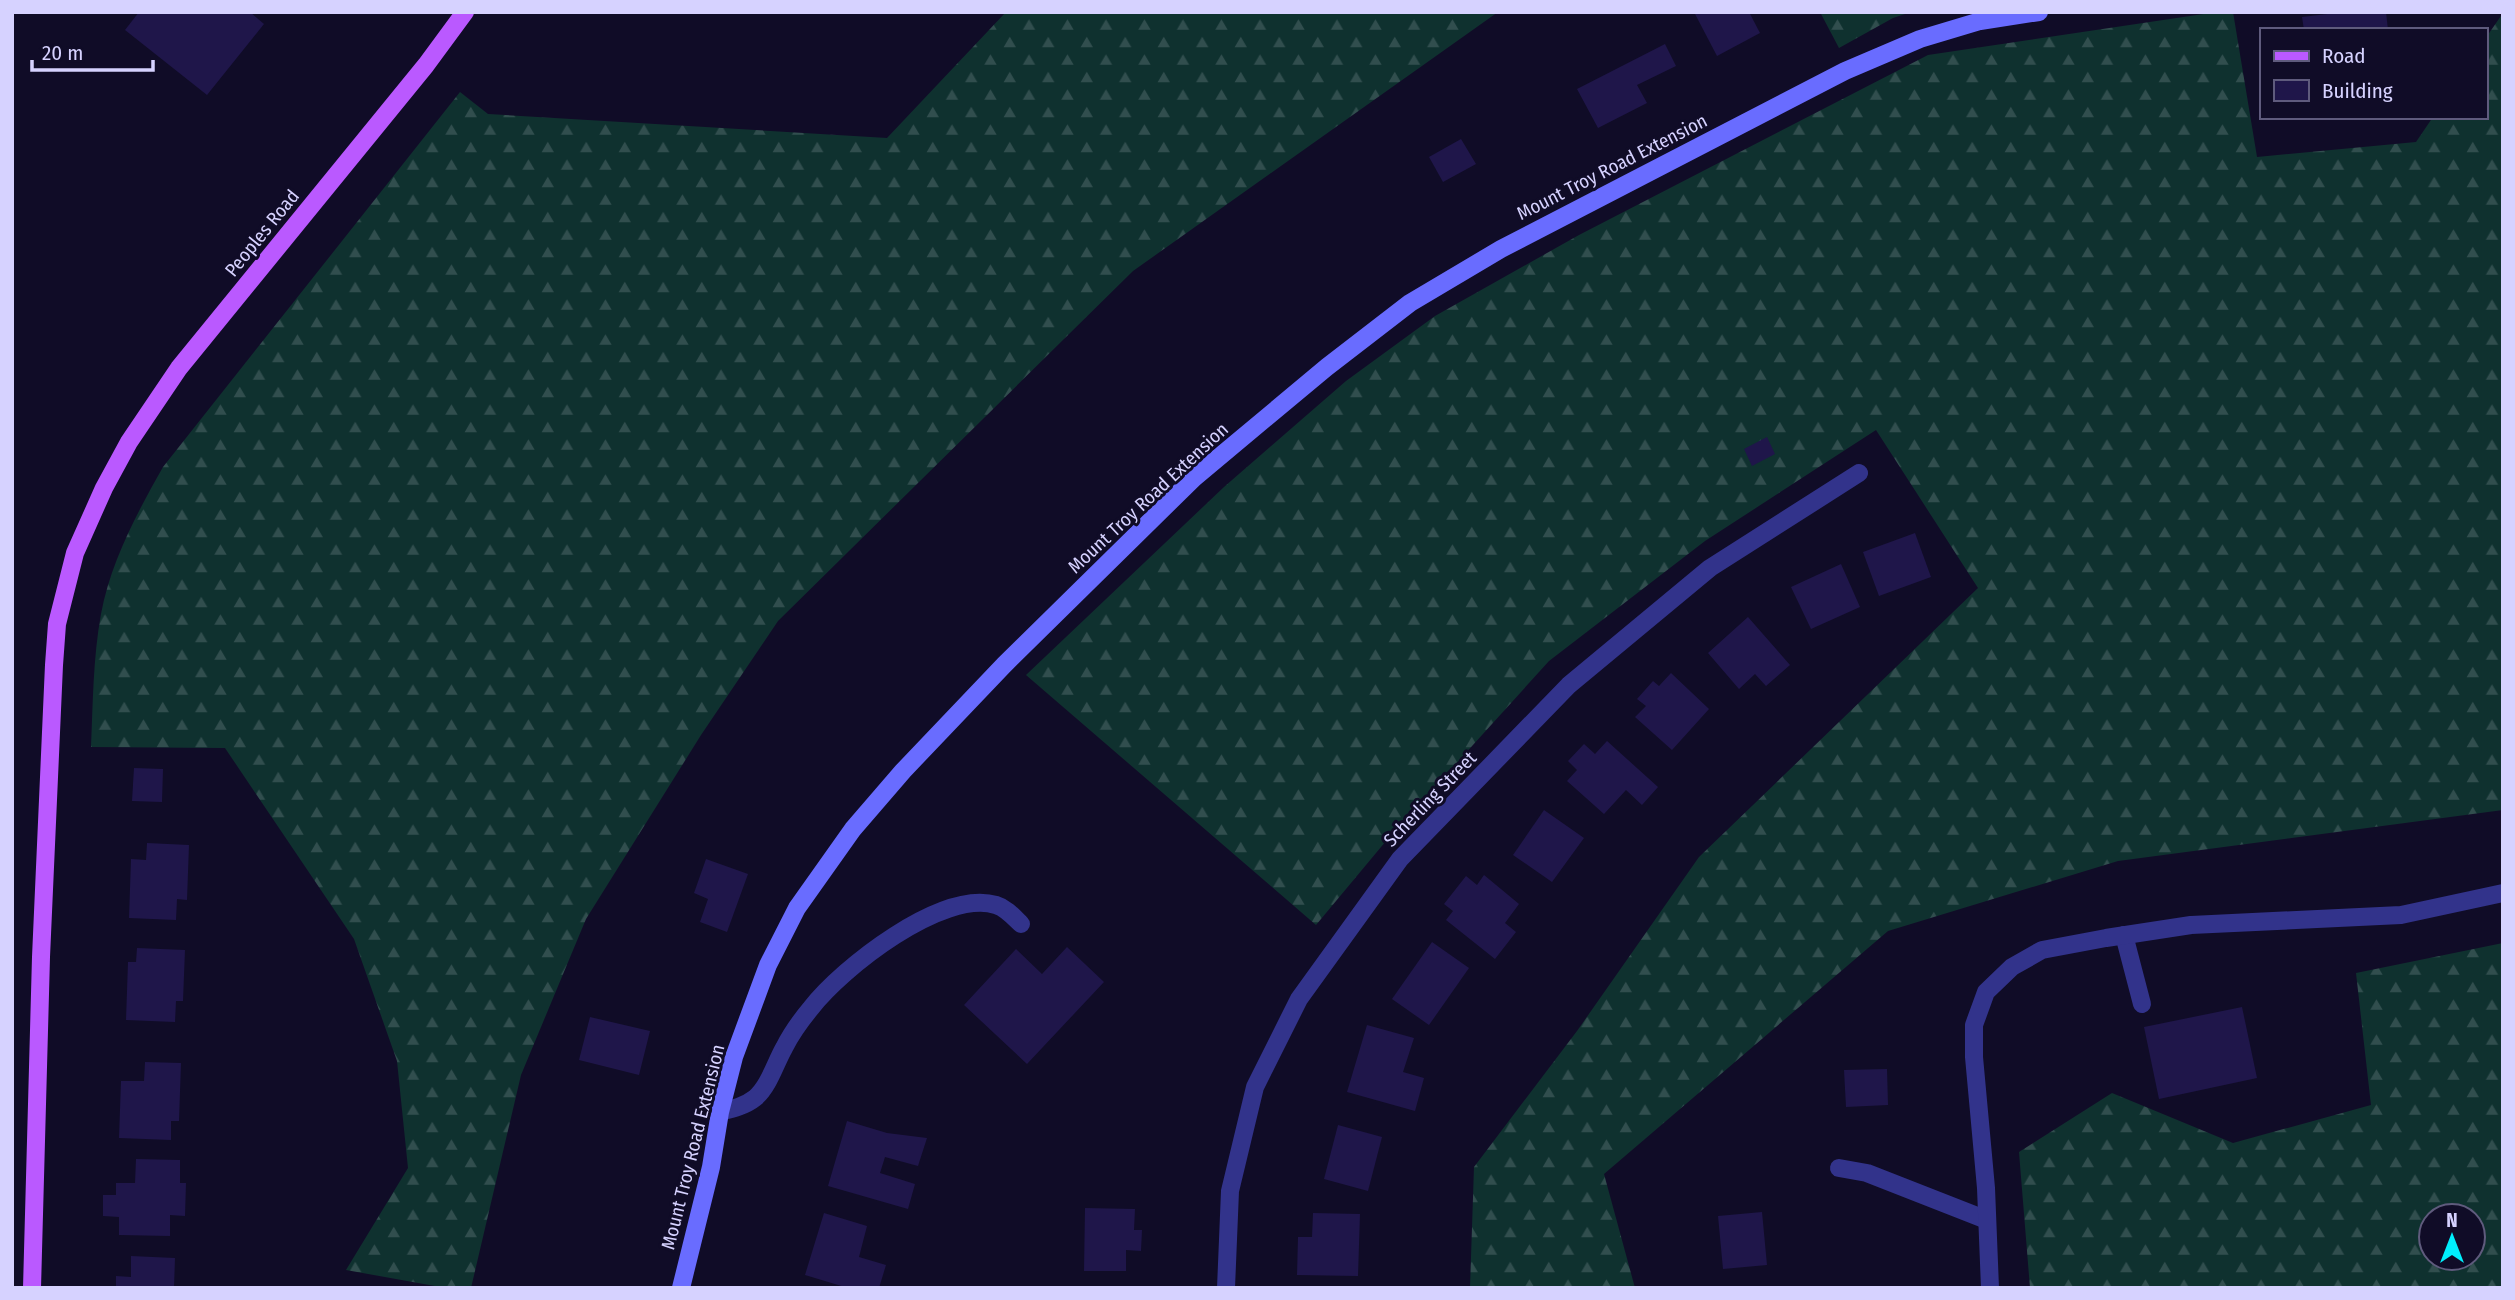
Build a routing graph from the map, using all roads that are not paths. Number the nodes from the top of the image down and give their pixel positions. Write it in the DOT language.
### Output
graph roads {
  1 [pos="2039,12"];
  2 [pos="462,13"];
  3 [pos="1859,473"];
  4 [pos="2503,893"];
  5 [pos="1021,924"];
  6 [pos="2124,935"];
  7 [pos="2142,1004"];
  8 [pos="720,1112"];
  9 [pos="1839,1168"];
  10 [pos="1987,1220"];
  11 [pos="32,1288"];
  12 [pos="681,1288"];
  13 [pos="1226,1288"];
  14 [pos="1990,1288"];
  1 -- 8 [label="street, Mount Troy Road Extension"];
  2 -- 11 [label="main road, Peoples Road"];
  3 -- 13 [label="street, Scherling Street"];
  4 -- 6 [label="street"];
  5 -- 8 [label="street"];
  6 -- 7 [label="street"];
  6 -- 10 [label="street"];
  8 -- 12 [label="street, Mount Troy Road Extension"];
  9 -- 10 [label="street"];
  10 -- 14 [label="street"];
}
